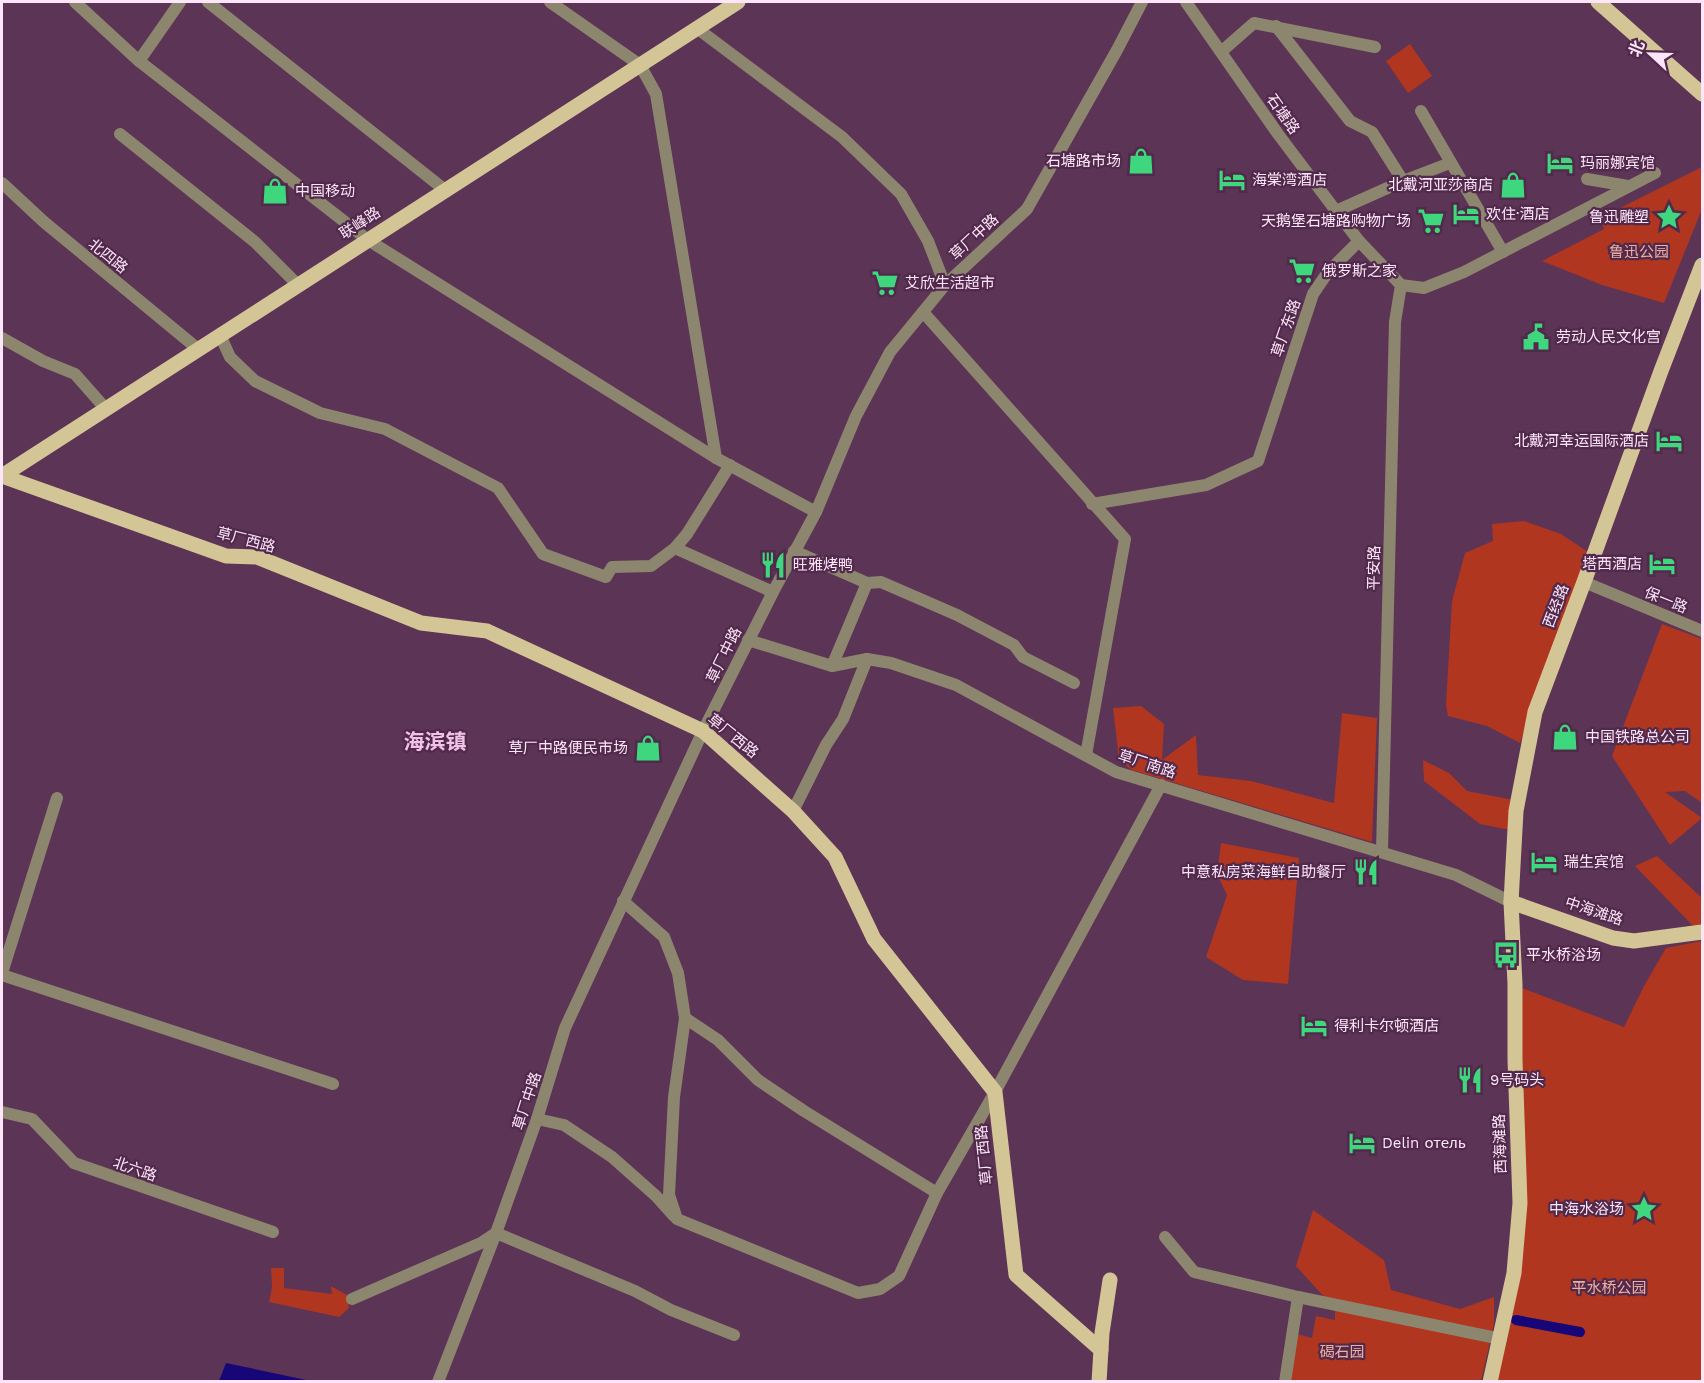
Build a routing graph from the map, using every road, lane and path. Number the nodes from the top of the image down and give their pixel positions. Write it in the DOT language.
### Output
graph roads {
  1 [pos="75,2"];
  2 [pos="180,2"];
  3 [pos="208,2"];
  4 [pos="550,2"];
  5 [pos="738,2"];
  6 [pos="1142,2"];
  7 [pos="1186,2"];
  8 [pos="1598,2"];
  9 [pos="1276,26"];
  10 [pos="698,29"];
  11 [pos="1375,47"];
  12 [pos="1222,51"];
  13 [pos="139,61"];
  14 [pos="640,65"];
  15 [pos="1702,94"];
  16 [pos="1421,111"];
  17 [pos="120,134"];
  18 [pos="1450,163"];
  19 [pos="1655,173"];
  20 [pos="1587,179"];
  21 [pos="1403,181"];
  22 [pos="2,183"];
  23 [pos="1628,186"];
  24 [pos="445,190"];
  25 [pos="1336,211"];
  26 [pos="368,240"];
  27 [pos="1359,241"];
  28 [pos="1503,252"];
  29 [pos="1702,265"];
  30 [pos="298,285"];
  31 [pos="945,285"];
  32 [pos="1401,285"];
  33 [pos="923,312"];
  34 [pos="220,335"];
  35 [pos="2,338"];
  36 [pos="198,349"];
  37 [pos="105,408"];
  38 [pos="716,458"];
  39 [pos="730,465"];
  40 [pos="2,476"];
  41 [pos="1092,504"];
  42 [pos="816,512"];
  43 [pos="675,548"];
  44 [pos="794,551"];
  45 [pos="1584,582"];
  46 [pos="867,583"];
  47 [pos="773,592"];
  48 [pos="1702,631"];
  49 [pos="748,640"];
  50 [pos="867,659"];
  51 [pos="832,666"];
  52 [pos="1074,683"];
  53 [pos="703,731"];
  54 [pos="1086,755"];
  55 [pos="1161,785"];
  56 [pos="57,798"];
  57 [pos="793,811"];
  58 [pos="1382,851"];
  59 [pos="623,901"];
  60 [pos="1511,902"];
  61 [pos="1702,932"];
  62 [pos="2,974"];
  63 [pos="685,1018"];
  64 [pos="333,1084"];
  65 [pos="995,1092"];
  66 [pos="2,1112"];
  67 [pos="537,1119"];
  68 [pos="937,1194"];
  69 [pos="677,1219"];
  70 [pos="273,1232"];
  71 [pos="496,1233"];
  72 [pos="1165,1237"];
  73 [pos="1110,1280"];
  74 [pos="1298,1297"];
  75 [pos="352,1299"];
  76 [pos="734,1335"];
  77 [pos="1501,1339"];
  78 [pos="1101,1350"];
  79 [pos="438,1382"];
  80 [pos="1100,1382"];
  81 [pos="1285,1382"];
  82 [pos="1490,1382"];
  1 -- 13 [label="street"];
  2 -- 13 [label="street"];
  3 -- 24 [label="street"];
  4 -- 14 [label="street"];
  5 -- 10 [label="main road, 联峰路"];
  6 -- 31 [label="street, 草厂中路"];
  7 -- 12 [label="street, 石塘路"];
  8 -- 15 [label="main road"];
  9 -- 11 [label="street"];
  9 -- 12 [label="street"];
  9 -- 21 [label="street"];
  10 -- 14 [label="main road, 联峰路"];
  10 -- 31 [label="street"];
  12 -- 25 [label="street, 石塘路"];
  13 -- 26 [label="street"];
  14 -- 24 [label="main road, 联峰路"];
  14 -- 38 [label="street"];
  16 -- 18 [label="street"];
  17 -- 30 [label="street"];
  18 -- 21 [label="street"];
  18 -- 28 [label="street"];
  19 -- 23 [label="street"];
  20 -- 23 [label="street"];
  21 -- 25 [label="street"];
  22 -- 36 [label="street, 北四路"];
  23 -- 28 [label="street"];
  24 -- 26 [label="main road, 联峰路"];
  25 -- 27 [label="street, 石塘路"];
  26 -- 30 [label="main road, 联峰路"];
  26 -- 38 [label="street"];
  27 -- 32 [label="street"];
  27 -- 41 [label="street, 草厂东路"];
  28 -- 32 [label="street"];
  29 -- 45 [label="main road, 西经路"];
  30 -- 34 [label="main road, 联峰路"];
  31 -- 33 [label="street, 草厂中路"];
  32 -- 58 [label="street, 平安路"];
  33 -- 41 [label="street"];
  33 -- 42 [label="street, 草厂中路"];
  34 -- 36 [label="main road, 联峰路"];
  34 -- 43 [label="street"];
  35 -- 37 [label="street"];
  36 -- 37 [label="main road, 联峰路"];
  37 -- 40 [label="main road, 联峰路"];
  38 -- 39 [label="street"];
  39 -- 42 [label="street"];
  39 -- 43 [label="street"];
  40 -- 53 [label="main road, 草厂西路"];
  41 -- 54 [label="street"];
  42 -- 44 [label="street, 草厂中路"];
  43 -- 47 [label="street"];
  44 -- 46 [label="street"];
  44 -- 47 [label="street, 草厂中路"];
  45 -- 48 [label="street, 保一路"];
  45 -- 60 [label="main road, 西经路"];
  46 -- 51 [label="street"];
  46 -- 52 [label="street"];
  47 -- 49 [label="street, 草厂中路"];
  49 -- 51 [label="street, 草厂南路"];
  49 -- 53 [label="street, 草厂中路"];
  50 -- 51 [label="street, 草厂南路"];
  50 -- 54 [label="street, 草厂南路"];
  50 -- 57 [label="street"];
  53 -- 57 [label="main road, 草厂西路"];
  53 -- 59 [label="street, 草厂中路"];
  54 -- 55 [label="street, 草厂南路"];
  55 -- 58 [label="street, 草厂南路"];
  55 -- 65 [label="street"];
  56 -- 62 [label="street"];
  57 -- 65 [label="main road, 草厂西路"];
  58 -- 60 [label="street, 草厂南路"];
  59 -- 63 [label="street"];
  59 -- 67 [label="street, 草厂中路"];
  60 -- 61 [label="main road, 中海滩路"];
  60 -- 77 [label="main road, 西海滩路"];
  62 -- 64 [label="street"];
  63 -- 68 [label="street"];
  63 -- 69 [label="street"];
  65 -- 68 [label="street"];
  65 -- 78 [label="main road, 草厂西路"];
  66 -- 70 [label="street, 北六路"];
  67 -- 69 [label="street"];
  67 -- 71 [label="street, 草厂中路"];
  68 -- 69 [label="street"];
  71 -- 75 [label="street"];
  71 -- 76 [label="street"];
  71 -- 79 [label="street, 草厂中路"];
  72 -- 74 [label="street"];
  73 -- 78 [label="main road"];
  74 -- 77 [label="street"];
  74 -- 81 [label="street"];
  77 -- 82 [label="main road, 西海滩路"];
  78 -- 80 [label="main road"];
}
